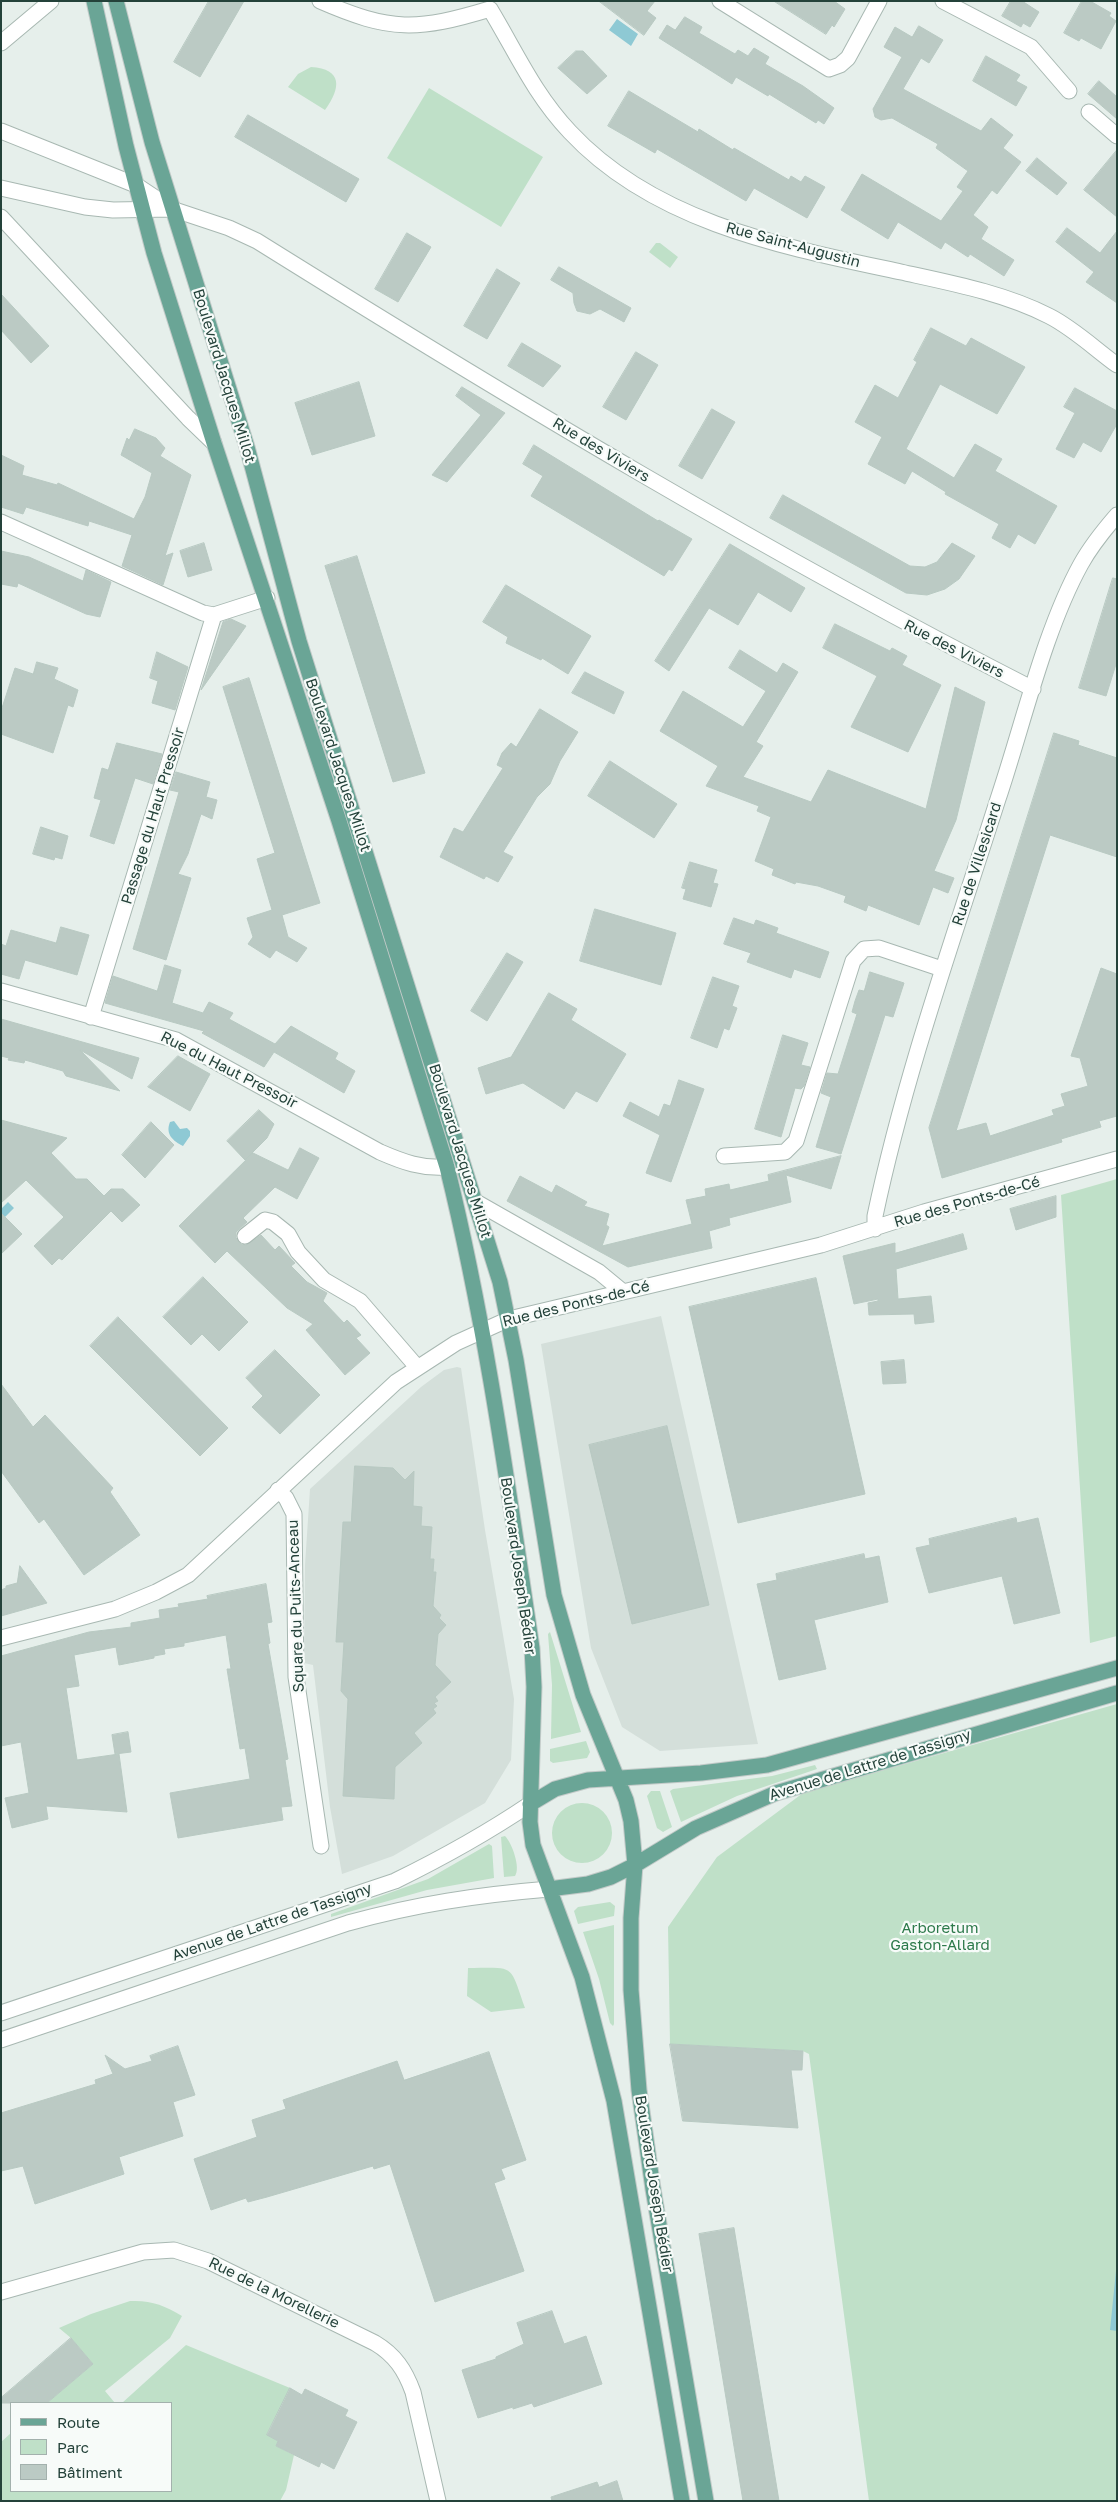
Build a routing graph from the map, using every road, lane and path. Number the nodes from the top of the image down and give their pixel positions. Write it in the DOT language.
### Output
graph roads {
  1 [pos="51,1"];
  2 [pos="94,1"];
  3 [pos="116,1"];
  4 [pos="320,1"];
  5 [pos="720,1"];
  6 [pos="879,1"];
  7 [pos="943,1"];
  8 [pos="492,5"];
  9 [pos="1,43"];
  10 [pos="1069,91"];
  11 [pos="1089,112"];
  12 [pos="1,131"];
  13 [pos="1117,136"];
  14 [pos="136,185"];
  15 [pos="1,188"];
  16 [pos="142,209"];
  17 [pos="172,209"];
  18 [pos="1,217"];
  19 [pos="1117,365"];
  20 [pos="214,443"];
  21 [pos="1117,515"];
  22 [pos="1,522"];
  23 [pos="267,598"];
  24 [pos="214,615"];
  25 [pos="1033,689"];
  26 [pos="942,969"];
  27 [pos="1,991"];
  28 [pos="91,1017"];
  29 [pos="724,1156"];
  30 [pos="1117,1159"];
  31 [pos="448,1167"];
  32 [pos="476,1202"];
  33 [pos="875,1229"];
  34 [pos="245,1236"];
  35 [pos="622,1291"];
  36 [pos="509,1319"];
  37 [pos="482,1330"];
  38 [pos="417,1367"];
  39 [pos="278,1490"];
  40 [pos="1,1638"];
  41 [pos="1117,1668"];
  42 [pos="1117,1693"];
  43 [pos="617,1778"];
  44 [pos="530,1804"];
  45 [pos="321,1846"];
  46 [pos="635,1865"];
  47 [pos="549,1889"];
  48 [pos="1,2013"];
  49 [pos="1,2040"];
  50 [pos="1,2292"];
  51 [pos="438,2501"];
  52 [pos="682,2501"];
  53 [pos="706,2501"];
  1 -- 9 [label="street"];
  2 -- 14 [label="main road, Boulevard Jacques Millot"];
  3 -- 17 [label="main road, Boulevard Jacques Millot"];
  4 -- 8 [label="street"];
  5 -- 6 [label="street"];
  7 -- 10 [label="street"];
  8 -- 19 [label="street, Rue Saint-Augustin"];
  11 -- 13 [label="street"];
  12 -- 14 [label="street"];
  14 -- 16 [label="main road, Boulevard Jacques Millot"];
  14 -- 17 [label="street"];
  15 -- 16 [label="street"];
  16 -- 17 [label="street"];
  16 -- 20 [label="main road, Boulevard Jacques Millot"];
  17 -- 25 [label="street, Rue des Viviers"];
  17 -- 32 [label="main road, Boulevard Jacques Millot"];
  18 -- 20 [label="street, Boulevard Jacques Millot"];
  20 -- 23 [label="main road, Boulevard Jacques Millot"];
  21 -- 25 [label="street, Rue de Villesicard"];
  22 -- 24 [label="street"];
  23 -- 24 [label="street"];
  23 -- 31 [label="main road, Boulevard Jacques Millot"];
  24 -- 28 [label="street, Passage du Haut Pressoir"];
  25 -- 26 [label="street, Rue de Villesicard"];
  26 -- 29 [label="street"];
  26 -- 33 [label="street, Rue de Villesicard"];
  27 -- 28 [label="street, Rue du Haut Pressoir"];
  28 -- 31 [label="street, Rue du Haut Pressoir"];
  30 -- 33 [label="street, Rue des Ponts-de-Cé"];
  31 -- 37 [label="main road, Boulevard Jacques Millot"];
  32 -- 35 [label="street"];
  32 -- 36 [label="main road, Boulevard Jacques Millot"];
  33 -- 35 [label="street, Rue des Ponts-de-Cé"];
  34 -- 38 [label="street"];
  35 -- 36 [label="street, Rue des Ponts-de-Cé"];
  36 -- 37 [label="street, Rue des Ponts-de-Cé"];
  36 -- 43 [label="main road, Boulevard Joseph Bédier"];
  37 -- 38 [label="street, Rue des Ponts-de-Cé"];
  37 -- 44 [label="main road, Boulevard Joseph Bédier"];
  38 -- 39 [label="street, Rue des Ponts-de-Cé"];
  39 -- 40 [label="street, Rue des Ponts-de-Cé"];
  39 -- 45 [label="street, Square du Puits-Anceau"];
  41 -- 43 [label="main road, Avenue de Lattre de Tassigny"];
  42 -- 46 [label="main road, Avenue de Lattre de Tassigny"];
  43 -- 44 [label="main road"];
  43 -- 46 [label="main road"];
  44 -- 47 [label="main road"];
  44 -- 48 [label="street, Avenue de Lattre de Tassigny"];
  46 -- 47 [label="main road"];
  46 -- 53 [label="main road, Boulevard Joseph Bédier"];
  47 -- 49 [label="street, Avenue de Lattre de Tassigny"];
  47 -- 52 [label="main road, Boulevard Joseph Bédier"];
  50 -- 51 [label="street, Rue de la Morellerie"];
}
